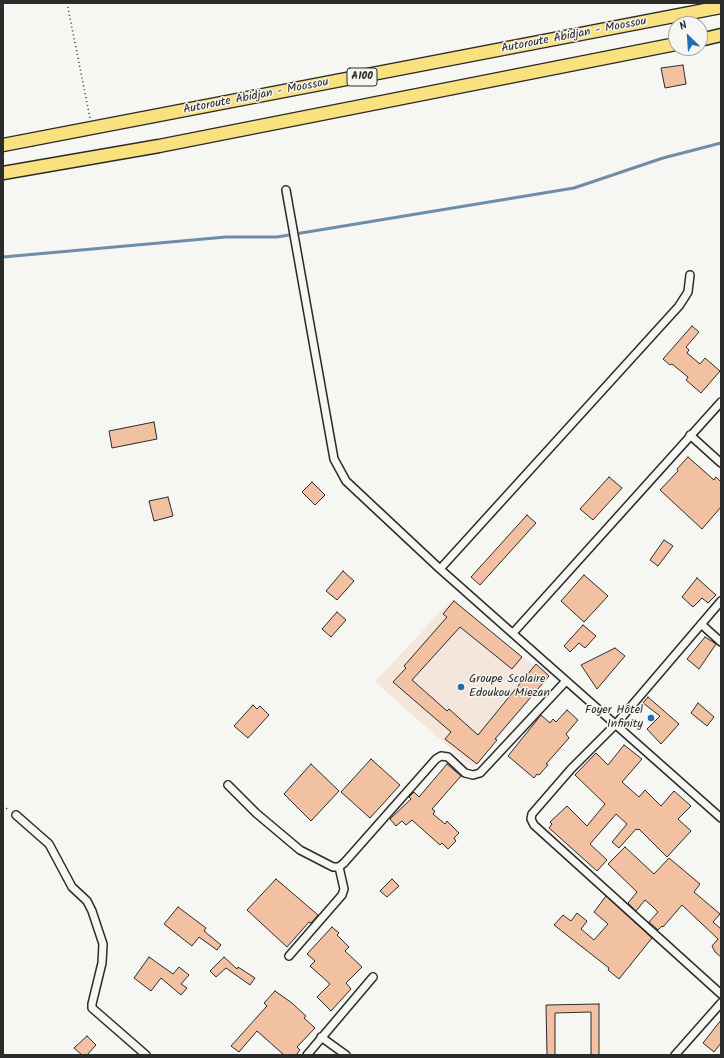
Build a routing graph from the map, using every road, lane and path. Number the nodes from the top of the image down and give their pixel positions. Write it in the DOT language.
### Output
graph roads {
  1 [pos="67,3"];
  2 [pos="707,6"];
  3 [pos="721,7"];
  4 [pos="721,35"];
  5 [pos="708,38"];
  6 [pos="668,46"];
  7 [pos="92,128"];
  8 [pos="3,145"];
  9 [pos="3,173"];
  10 [pos="286,190"];
  11 [pos="690,275"];
  12 [pos="721,402"];
  13 [pos="690,435"];
  14 [pos="721,463"];
  15 [pos="440,569"];
  16 [pos="721,601"];
  17 [pos="701,624"];
  18 [pos="512,633"];
  19 [pos="721,642"];
  20 [pos="566,681"];
  21 [pos="616,724"];
  22 [pos="228,785"];
  23 [pos="16,815"];
  24 [pos="721,818"];
  25 [pos="339,867"];
  26 [pos="288,956"];
  27 [pos="373,977"];
  28 [pos="721,994"];
  29 [pos="721,1004"];
  30 [pos="321,1038"];
  31 [pos="146,1055"];
  32 [pos="307,1055"];
  33 [pos="346,1055"];
  34 [pos="675,1055"];
  1 -- 7 [label="path"];
  2 -- 3 [label="highway, Autoroute Abidjan - Moossou / A100"];
  2 -- 7 [label="highway, Autoroute Abidjan - Moossou / A100"];
  4 -- 5 [label="highway"];
  6 -- 9 [label="highway, A100"];
  7 -- 8 [label="highway, Autoroute Abidjan - Moossou / A100"];
  10 -- 15 [label="street"];
  11 -- 15 [label="street"];
  12 -- 13 [label="street"];
  13 -- 14 [label="street"];
  13 -- 18 [label="street"];
  15 -- 18 [label="street"];
  16 -- 17 [label="street"];
  17 -- 19 [label="street"];
  17 -- 21 [label="street"];
  18 -- 20 [label="street"];
  20 -- 21 [label="street"];
  20 -- 25 [label="street"];
  21 -- 24 [label="street"];
  21 -- 28 [label="street"];
  22 -- 25 [label="street"];
  23 -- 31 [label="street"];
  25 -- 26 [label="street"];
  27 -- 30 [label="street"];
  29 -- 34 [label="street"];
  30 -- 32 [label="street"];
  30 -- 33 [label="street"];
}
